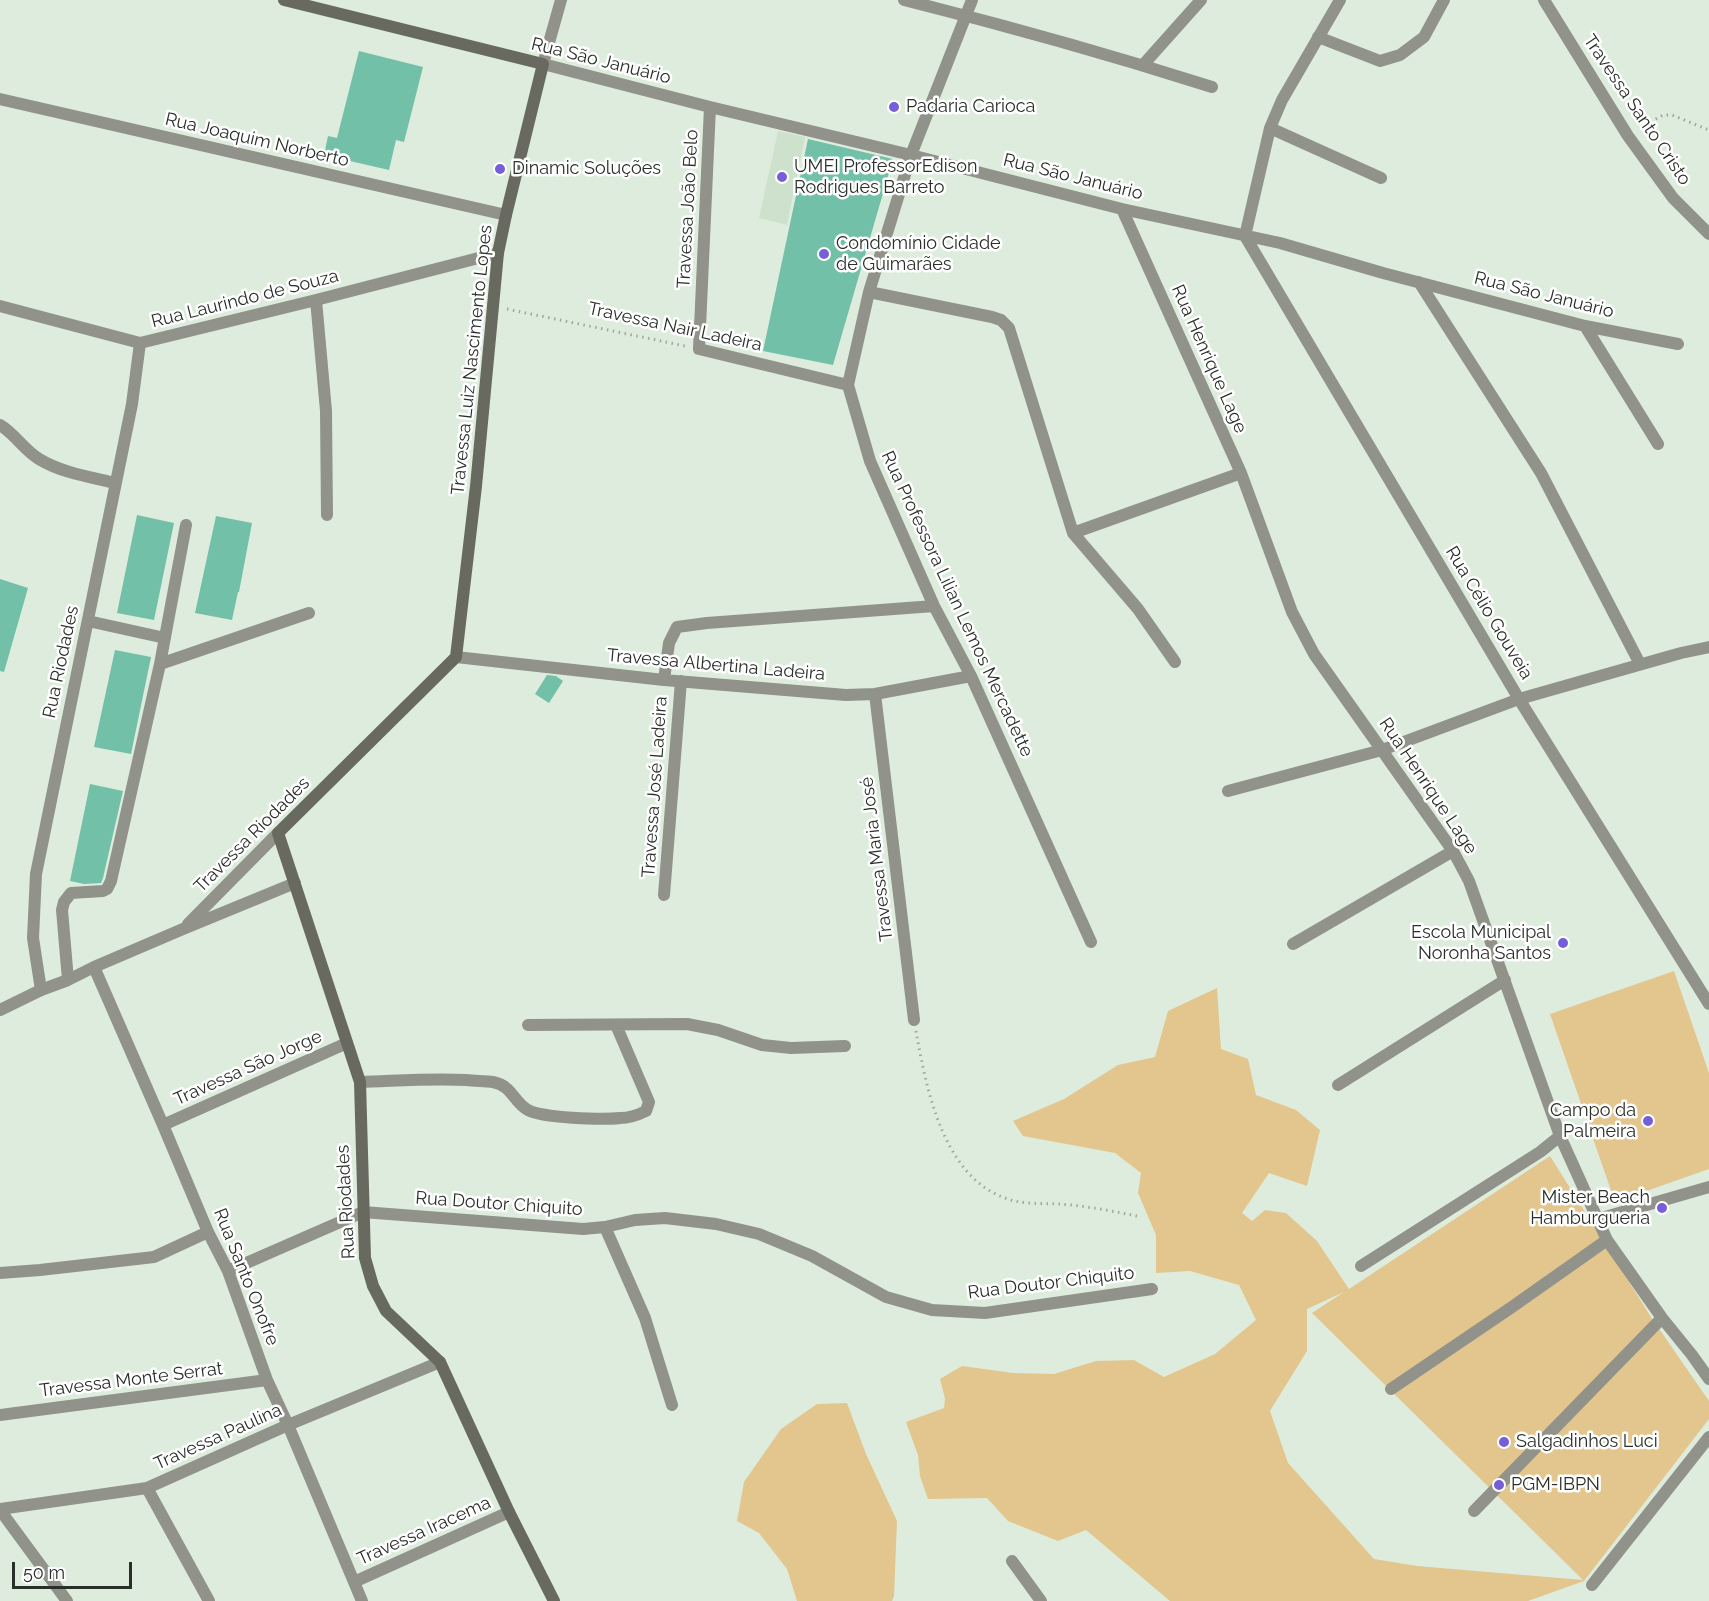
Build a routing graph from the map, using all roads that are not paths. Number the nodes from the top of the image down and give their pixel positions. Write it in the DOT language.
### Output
graph roads {
  1 [pos="284,0"];
  2 [pos="561,0"];
  3 [pos="904,0"];
  4 [pos="972,0"];
  5 [pos="1201,0"];
  6 [pos="1340,0"];
  7 [pos="1444,0"];
  8 [pos="1544,0"];
  9 [pos="967,15"];
  10 [pos="1318,37"];
  11 [pos="543,64"];
  12 [pos="1143,65"];
  13 [pos="1212,87"];
  14 [pos="0,99"];
  15 [pos="710,107"];
  16 [pos="1270,128"];
  17 [pos="911,155"];
  18 [pos="1381,178"];
  19 [pos="1122,209"];
  20 [pos="506,215"];
  21 [pos="1709,234"];
  22 [pos="1245,236"];
  23 [pos="498,253"];
  24 [pos="1419,282"];
  25 [pos="869,292"];
  26 [pos="316,300"];
  27 [pos="0,306"];
  28 [pos="1585,326"];
  29 [pos="140,343"];
  30 [pos="1678,344"];
  31 [pos="699,349"];
  32 [pos="848,385"];
  33 [pos="0,425"];
  34 [pos="1658,444"];
  35 [pos="1241,473"];
  36 [pos="115,483"];
  37 [pos="327,515"];
  38 [pos="186,525"];
  39 [pos="1073,533"];
  40 [pos="934,606"];
  41 [pos="309,614"];
  42 [pos="88,621"];
  43 [pos="165,638"];
  44 [pos="1709,647"];
  45 [pos="456,657"];
  46 [pos="1175,662"];
  47 [pos="160,664"];
  48 [pos="1640,664"];
  49 [pos="971,676"];
  50 [pos="664,680"];
  51 [pos="681,681"];
  52 [pos="875,694"];
  53 [pos="1519,699"];
  54 [pos="1382,750"];
  55 [pos="1228,791"];
  56 [pos="278,833"];
  57 [pos="1453,850"];
  58 [pos="296,883"];
  59 [pos="664,895"];
  60 [pos="183,929"];
  61 [pos="1091,942"];
  62 [pos="1293,944"];
  63 [pos="94,968"];
  64 [pos="68,980"];
  65 [pos="1505,980"];
  66 [pos="41,990"];
  67 [pos="1709,1004"];
  68 [pos="0,1010"];
  69 [pos="914,1020"];
  70 [pos="528,1025"];
  71 [pos="616,1025"];
  72 [pos="347,1043"];
  73 [pos="845,1046"];
  74 [pos="360,1082"];
  75 [pos="1338,1084"];
  76 [pos="164,1125"];
  77 [pos="1560,1136"];
  78 [pos="1709,1187"];
  79 [pos="363,1212"];
  80 [pos="1598,1219"];
  81 [pos="605,1227"];
  82 [pos="208,1232"];
  83 [pos="1607,1240"];
  84 [pos="1361,1266"];
  85 [pos="228,1271"];
  86 [pos="0,1273"];
  87 [pos="1152,1289"];
  88 [pos="1662,1317"];
  89 [pos="440,1362"];
  90 [pos="1709,1379"];
  91 [pos="267,1380"];
  92 [pos="1391,1389"];
  93 [pos="672,1405"];
  94 [pos="0,1415"];
  95 [pos="288,1425"];
  96 [pos="1709,1437"];
  97 [pos="147,1488"];
  98 [pos="0,1510"];
  99 [pos="1473,1511"];
  100 [pos="509,1512"];
  101 [pos="1012,1561"];
  102 [pos="354,1582"];
  103 [pos="1592,1585"];
  104 [pos="67,1601"];
  105 [pos="210,1601"];
  106 [pos="362,1601"];
  107 [pos="555,1601"];
  108 [pos="1041,1601"];
  1 -- 11 [label="street, Rua São Januário"];
  2 -- 11 [label="street, Travessa Luiz Nascimento Lopes"];
  3 -- 9 [label="street"];
  4 -- 9 [label="street, Rua Professora Lilian Lemos Mercadette"];
  5 -- 12 [label="street"];
  6 -- 10 [label="street"];
  7 -- 10 [label="street"];
  8 -- 21 [label="street, Travessa Santo Cristo"];
  9 -- 12 [label="street"];
  9 -- 17 [label="street, Rua Professora Lilian Lemos Mercadette"];
  10 -- 16 [label="street"];
  11 -- 15 [label="street, Rua São Januário"];
  11 -- 20 [label="street, Travessa Luiz Nascimento Lopes"];
  12 -- 13 [label="street"];
  14 -- 20 [label="street, Rua Joaquim Norberto"];
  15 -- 17 [label="street, Rua São Januário"];
  15 -- 31 [label="street, Travessa João Belo"];
  16 -- 18 [label="street"];
  16 -- 22 [label="street"];
  17 -- 19 [label="street, Rua São Januário"];
  17 -- 25 [label="street, Rua Professora Lilian Lemos Mercadette"];
  19 -- 22 [label="street, Rua São Januário"];
  19 -- 35 [label="street, Rua Henrique Lage"];
  20 -- 23 [label="street, Travessa Luiz Nascimento Lopes"];
  22 -- 24 [label="street, Rua São Januário"];
  22 -- 53 [label="street, Rua Célio Gouveia"];
  23 -- 26 [label="street, Rua Laurindo de Souza"];
  23 -- 45 [label="street, Travessa Luiz Nascimento Lopes"];
  24 -- 28 [label="street, Rua São Januário"];
  24 -- 48 [label="street"];
  25 -- 32 [label="street, Rua Professora Lilian Lemos Mercadette"];
  25 -- 39 [label="street"];
  26 -- 29 [label="street, Rua Laurindo de Souza"];
  26 -- 37 [label="street"];
  27 -- 29 [label="street, Rua Laurindo de Souza"];
  28 -- 30 [label="street, Rua São Januário"];
  28 -- 34 [label="street"];
  29 -- 36 [label="street, Rua Riodades"];
  31 -- 32 [label="street, Travessa Nair Ladeira"];
  32 -- 40 [label="street, Rua Professora Lilian Lemos Mercadette"];
  33 -- 36 [label="street"];
  35 -- 39 [label="street"];
  35 -- 54 [label="street, Rua Henrique Lage"];
  36 -- 42 [label="street, Rua Riodades"];
  38 -- 43 [label="street"];
  39 -- 46 [label="street"];
  40 -- 49 [label="street, Rua Professora Lilian Lemos Mercadette"];
  40 -- 50 [label="street"];
  41 -- 47 [label="street"];
  42 -- 43 [label="street"];
  42 -- 66 [label="street, Rua Riodades"];
  43 -- 47 [label="street"];
  44 -- 48 [label="street"];
  45 -- 50 [label="street, Travessa Albertina Ladeira"];
  45 -- 56 [label="street, Travessa Riodades"];
  47 -- 64 [label="street"];
  48 -- 53 [label="street"];
  49 -- 52 [label="street, Travessa Albertina Ladeira"];
  49 -- 61 [label="street, Rua Professora Lilian Lemos Mercadette"];
  50 -- 51 [label="street, Travessa Albertina Ladeira"];
  51 -- 52 [label="street, Travessa Albertina Ladeira"];
  51 -- 59 [label="street, Travessa José Ladeira"];
  52 -- 69 [label="street, Travessa Maria José"];
  53 -- 54 [label="street"];
  53 -- 67 [label="street, Rua Célio Gouveia"];
  54 -- 55 [label="street"];
  54 -- 57 [label="street, Rua Henrique Lage"];
  56 -- 58 [label="street, Rua Riodades"];
  56 -- 60 [label="street, Travessa Riodades"];
  57 -- 62 [label="street"];
  57 -- 65 [label="street, Rua Henrique Lage"];
  58 -- 60 [label="street"];
  58 -- 72 [label="street, Rua Riodades"];
  60 -- 63 [label="street, Travessa Riodades"];
  63 -- 64 [label="street, Travessa Riodades"];
  63 -- 76 [label="street, Rua Santo Onofre"];
  64 -- 66 [label="street, Travessa Riodades"];
  65 -- 75 [label="street"];
  65 -- 77 [label="street, Rua Henrique Lage"];
  66 -- 68 [label="street, Travessa Riodades"];
  70 -- 71 [label="street"];
  71 -- 73 [label="street"];
  71 -- 74 [label="street"];
  72 -- 74 [label="street, Rua Riodades"];
  72 -- 76 [label="street, Travessa São Jorge"];
  74 -- 79 [label="street, Rua Riodades"];
  76 -- 82 [label="street, Rua Santo Onofre"];
  77 -- 80 [label="street, Rua Henrique Lage"];
  77 -- 84 [label="street"];
  78 -- 80 [label="street"];
  79 -- 81 [label="street, Rua Doutor Chiquito"];
  79 -- 85 [label="street"];
  79 -- 89 [label="street, Rua Riodades"];
  80 -- 83 [label="street, Rua Henrique Lage"];
  81 -- 87 [label="street, Rua Doutor Chiquito"];
  81 -- 93 [label="street"];
  82 -- 85 [label="street, Rua Santo Onofre"];
  82 -- 86 [label="street"];
  83 -- 88 [label="street, Rua Henrique Lage"];
  83 -- 92 [label="street"];
  85 -- 91 [label="street, Rua Santo Onofre"];
  88 -- 90 [label="street, Rua Henrique Lage"];
  88 -- 99 [label="street"];
  89 -- 95 [label="street, Travessa Paulina"];
  89 -- 100 [label="street, Rua Riodades"];
  91 -- 94 [label="street, Travessa Monte Serrat"];
  91 -- 95 [label="street, Rua Santo Onofre"];
  95 -- 97 [label="street, Travessa Paulina"];
  95 -- 102 [label="street, Rua Santo Onofre"];
  96 -- 103 [label="street"];
  97 -- 98 [label="street, Travessa Paulina"];
  97 -- 105 [label="street"];
  98 -- 104 [label="street"];
  100 -- 102 [label="street, Travessa Iracema"];
  100 -- 107 [label="street, Rua Riodades"];
  101 -- 108 [label="street"];
  102 -- 106 [label="street, Rua Santo Onofre"];
}
